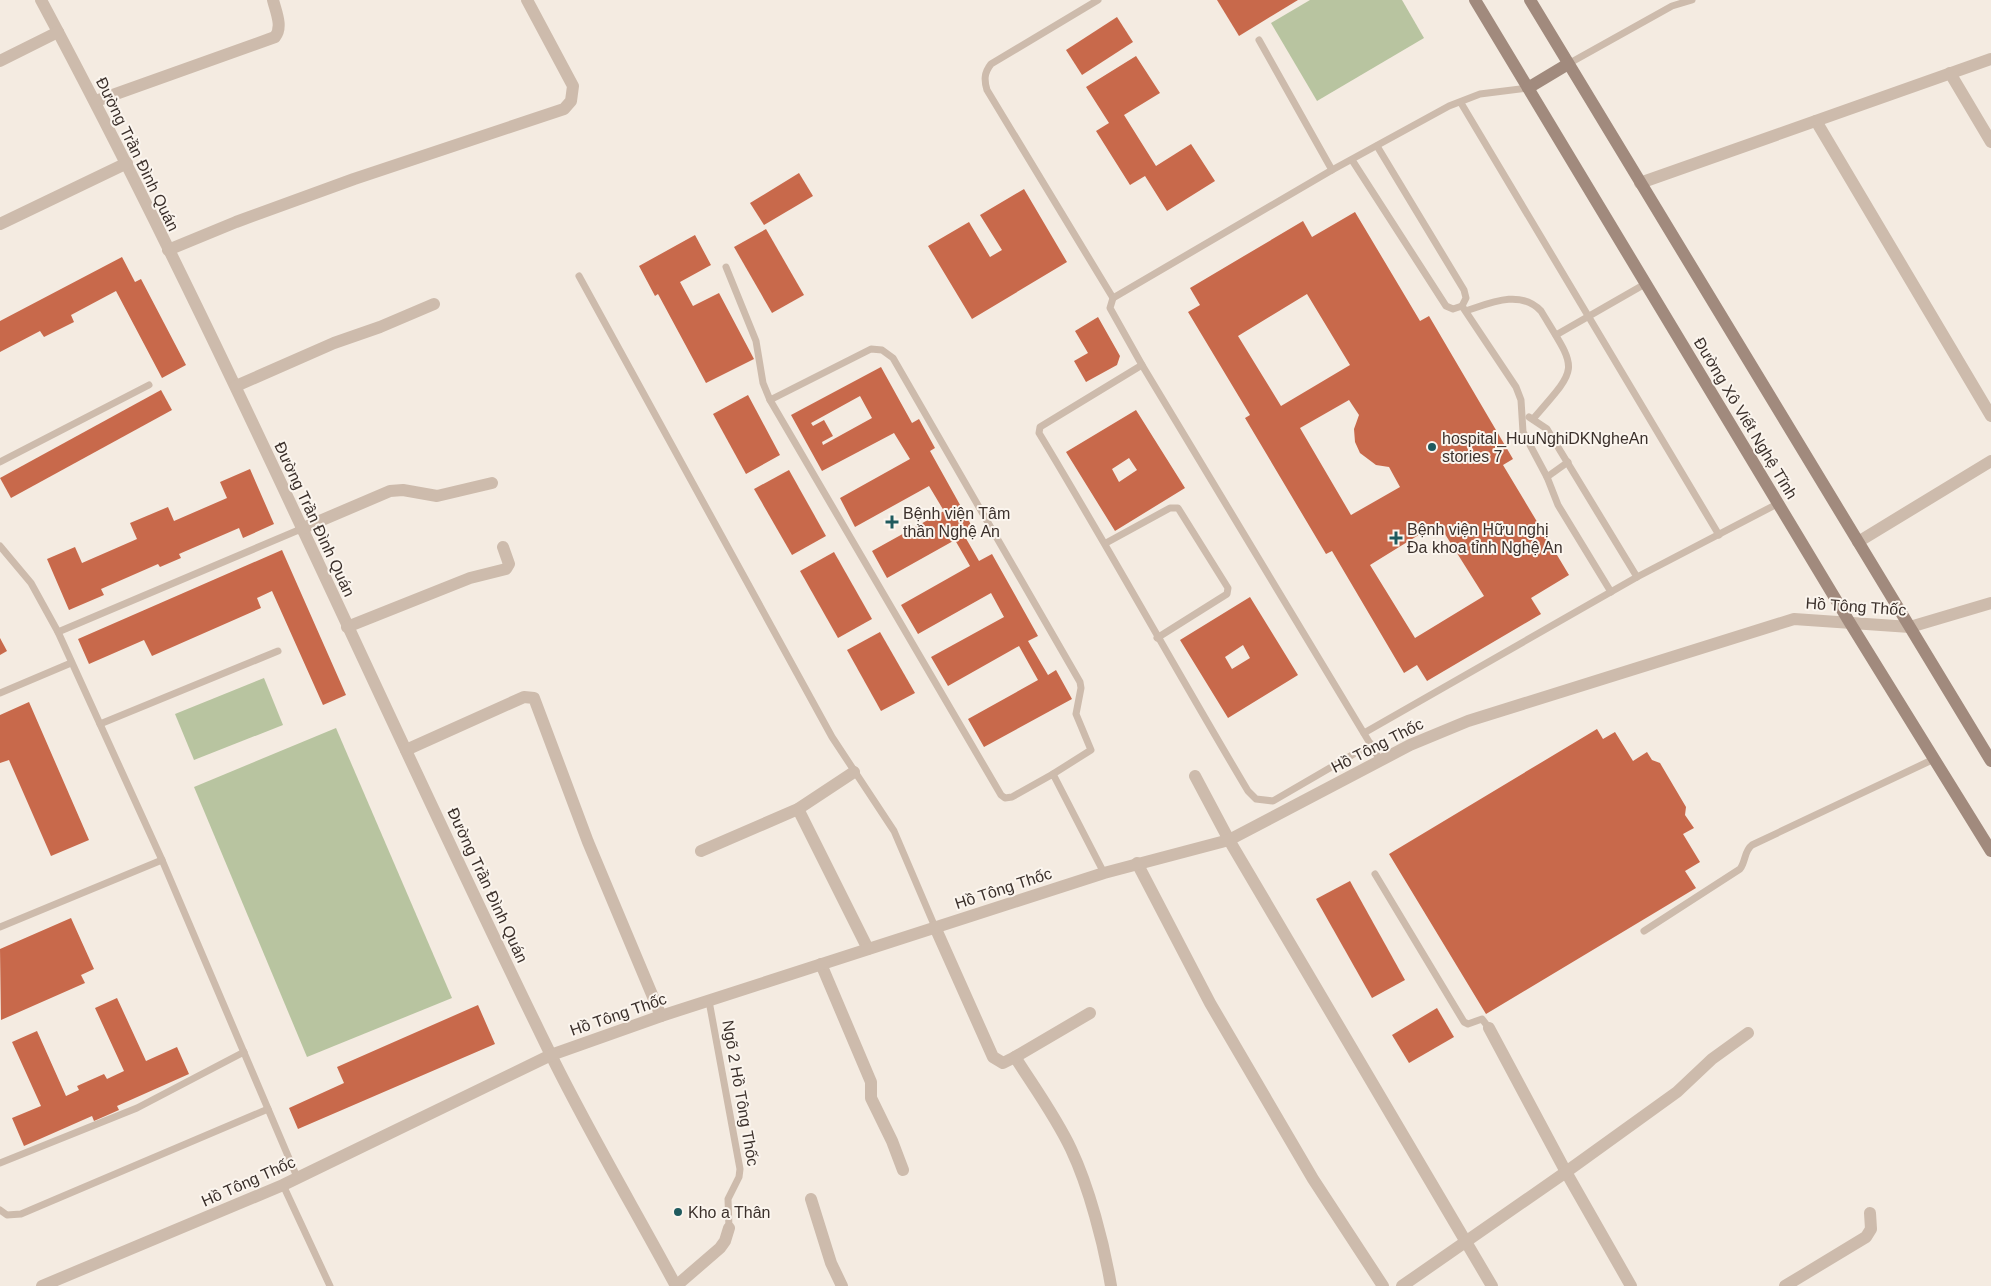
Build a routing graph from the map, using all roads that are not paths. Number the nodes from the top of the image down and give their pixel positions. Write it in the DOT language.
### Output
graph roads {
  1 [pos="41,0"];
  2 [pos="273,0"];
  3 [pos="527,0"];
  4 [pos="1098,0"];
  5 [pos="1475,0"];
  6 [pos="1530,0"];
  7 [pos="1692,0"];
  8 [pos="1672,3"];
  9 [pos="58,32"];
  10 [pos="1259,40"];
  11 [pos="1991,59"];
  12 [pos="0,61"];
  13 [pos="1568,64"];
  14 [pos="1950,73"];
  15 [pos="1528,88"];
  16 [pos="96,101"];
  17 [pos="1461,103"];
  18 [pos="1816,121"];
  19 [pos="1991,142"];
  20 [pos="1377,146"];
  21 [pos="1352,160"];
  22 [pos="127,163"];
  23 [pos="1332,170"];
  24 [pos="1640,183"];
  25 [pos="0,224"];
  26 [pos="168,250"];
  27 [pos="726,267"];
  28 [pos="579,276"];
  29 [pos="1646,284"];
  30 [pos="1113,298"];
  31 [pos="434,304"];
  32 [pos="1464,309"];
  33 [pos="1590,316"];
  34 [pos="1556,335"];
  35 [pos="1142,365"];
  36 [pos="149,385"];
  37 [pos="236,386"];
  38 [pos="770,400"];
  39 [pos="1522,414"];
  40 [pos="1991,416"];
  41 [pos="1533,419"];
  42 [pos="1991,461"];
  43 [pos="0,462"];
  44 [pos="1568,462"];
  45 [pos="1548,477"];
  46 [pos="492,483"];
  47 [pos="1778,503"];
  48 [pos="301,529"];
  49 [pos="1719,535"];
  50 [pos="1858,542"];
  51 [pos="1106,543"];
  52 [pos="0,546"];
  53 [pos="503,547"];
  54 [pos="1637,577"];
  55 [pos="1611,592"];
  56 [pos="1991,603"];
  57 [pos="1850,623"];
  58 [pos="347,627"];
  59 [pos="1910,627"];
  60 [pos="58,632"];
  61 [pos="1157,638"];
  62 [pos="278,651"];
  63 [pos="71,663"];
  64 [pos="0,693"];
  65 [pos="100,724"];
  66 [pos="1364,733"];
  67 [pos="1371,744"];
  68 [pos="406,750"];
  69 [pos="1934,759"];
  70 [pos="1380,760"];
  71 [pos="1991,762"];
  72 [pos="854,772"];
  73 [pos="1053,774"];
  74 [pos="1195,776"];
  75 [pos="798,809"];
  76 [pos="1229,840"];
  77 [pos="701,851"];
  78 [pos="1991,851"];
  79 [pos="162,860"];
  80 [pos="1137,864"];
  81 [pos="1104,873"];
  82 [pos="1375,874"];
  83 [pos="0,927"];
  84 [pos="935,927"];
  85 [pos="1644,931"];
  86 [pos="868,949"];
  87 [pos="821,964"];
  88 [pos="708,1001"];
  89 [pos="1090,1013"];
  90 [pos="661,1016"];
  91 [pos="1489,1028"];
  92 [pos="1748,1033"];
  93 [pos="244,1052"];
  94 [pos="551,1055"];
  95 [pos="1015,1057"];
  96 [pos="268,1109"];
  97 [pos="0,1163"];
  98 [pos="903,1170"];
  99 [pos="1566,1172"];
  100 [pos="297,1177"];
  101 [pos="283,1185"];
  102 [pos="811,1199"];
  103 [pos="0,1210"];
  104 [pos="1870,1214"];
  105 [pos="729,1228"];
  106 [pos="1466,1242"];
  107 [pos="42,1286"];
  108 [pos="330,1286"];
  109 [pos="676,1286"];
  110 [pos="842,1286"];
  111 [pos="1111,1286"];
  112 [pos="1383,1286"];
  113 [pos="1402,1286"];
  114 [pos="1492,1286"];
  115 [pos="1632,1286"];
  116 [pos="1784,1286"];
  1 -- 9 [label="street, Đường Trần Đình Quán"];
  2 -- 16 [label="street"];
  3 -- 26 [label="street"];
  4 -- 30 [label="lane"];
  5 -- 15 [label="main road, Đường Xô Viết Nghệ Tĩnh"];
  6 -- 13 [label="main road, Đường Xô Viết Nghệ Tĩnh"];
  7 -- 8 [label="lane"];
  8 -- 13 [label="lane"];
  9 -- 12 [label="street"];
  9 -- 16 [label="street, Đường Trần Đình Quán"];
  10 -- 23 [label="lane"];
  11 -- 14 [label="street"];
  13 -- 15 [label="main road"];
  13 -- 24 [label="main road, Đường Xô Viết Nghệ Tĩnh"];
  14 -- 18 [label="street"];
  14 -- 19 [label="street"];
  15 -- 17 [label="lane"];
  15 -- 29 [label="main road, Đường Xô Viết Nghệ Tĩnh"];
  16 -- 22 [label="street, Đường Trần Đình Quán"];
  17 -- 20 [label="lane"];
  17 -- 33 [label="lane"];
  18 -- 24 [label="street"];
  18 -- 40 [label="street"];
  20 -- 21 [label="lane"];
  20 -- 32 [label="lane"];
  21 -- 23 [label="lane"];
  21 -- 32 [label="lane"];
  22 -- 25 [label="street"];
  22 -- 26 [label="street, Đường Trần Đình Quán"];
  23 -- 30 [label="lane"];
  24 -- 50 [label="main road, Đường Xô Viết Nghệ Tĩnh"];
  26 -- 37 [label="street, Đường Trần Đình Quán"];
  27 -- 38 [label="lane"];
  28 -- 72 [label="lane"];
  29 -- 33 [label="lane"];
  29 -- 47 [label="main road, Đường Xô Viết Nghệ Tĩnh"];
  30 -- 35 [label="lane"];
  31 -- 37 [label="street"];
  32 -- 34 [label="lane"];
  32 -- 39 [label="lane"];
  33 -- 34 [label="lane"];
  33 -- 49 [label="lane"];
  34 -- 41 [label="lane"];
  35 -- 51 [label="lane"];
  35 -- 66 [label="lane"];
  36 -- 43 [label="lane"];
  37 -- 48 [label="street, Đường Trần Đình Quán"];
  38 -- 73 [label="lane"];
  38 -- 73 [label="lane"];
  39 -- 41 [label="lane"];
  39 -- 45 [label="lane"];
  41 -- 44 [label="lane"];
  42 -- 50 [label="street"];
  44 -- 45 [label="lane"];
  44 -- 54 [label="lane"];
  45 -- 55 [label="lane"];
  46 -- 48 [label="street"];
  47 -- 49 [label="lane"];
  47 -- 57 [label="main road, Đường Xô Viết Nghệ Tĩnh"];
  48 -- 58 [label="street, Đường Trần Đình Quán"];
  48 -- 60 [label="lane"];
  49 -- 54 [label="lane"];
  50 -- 59 [label="main road, Đường Xô Viết Nghệ Tĩnh"];
  51 -- 61 [label="lane"];
  51 -- 61 [label="lane"];
  52 -- 60 [label="lane"];
  53 -- 58 [label="street"];
  54 -- 55 [label="lane"];
  55 -- 66 [label="lane"];
  56 -- 59 [label="street, Hồ Tông Thốc"];
  57 -- 59 [label="street, Hồ Tông Thốc"];
  57 -- 69 [label="main road, Đường Xô Viết Nghệ Tĩnh"];
  57 -- 70 [label="street, Hồ Tông Thốc"];
  58 -- 68 [label="street, Đường Trần Đình Quán"];
  59 -- 71 [label="main road, Đường Xô Viết Nghệ Tĩnh"];
  60 -- 63 [label="lane"];
  61 -- 67 [label="lane"];
  62 -- 65 [label="lane"];
  63 -- 64 [label="lane"];
  63 -- 65 [label="lane"];
  65 -- 79 [label="lane"];
  66 -- 67 [label="lane"];
  67 -- 70 [label="lane"];
  68 -- 90 [label="street"];
  68 -- 94 [label="street, Đường Trần Đình Quán"];
  69 -- 78 [label="main road, Đường Xô Viết Nghệ Tĩnh"];
  69 -- 85 [label="lane"];
  70 -- 76 [label="street, Hồ Tông Thốc"];
  72 -- 75 [label="street"];
  72 -- 84 [label="lane"];
  73 -- 81 [label="lane"];
  74 -- 76 [label="street"];
  75 -- 77 [label="street"];
  75 -- 86 [label="street"];
  76 -- 80 [label="street, Hồ Tông Thốc"];
  76 -- 106 [label="street"];
  79 -- 83 [label="lane"];
  79 -- 93 [label="lane"];
  80 -- 81 [label="street, Hồ Tông Thốc"];
  80 -- 112 [label="street"];
  81 -- 84 [label="street, Hồ Tông Thốc"];
  82 -- 91 [label="lane"];
  84 -- 86 [label="street, Hồ Tông Thốc"];
  84 -- 95 [label="street"];
  86 -- 87 [label="street, Hồ Tông Thốc"];
  87 -- 88 [label="street, Hồ Tông Thốc"];
  87 -- 98 [label="street"];
  88 -- 90 [label="street, Hồ Tông Thốc"];
  88 -- 105 [label="lane, Ngõ 2 Hồ Tông Thốc"];
  89 -- 95 [label="street"];
  90 -- 94 [label="street, Hồ Tông Thốc"];
  91 -- 99 [label="street"];
  92 -- 99 [label="street"];
  93 -- 96 [label="lane"];
  93 -- 97 [label="lane"];
  94 -- 100 [label="street, Hồ Tông Thốc"];
  94 -- 109 [label="street, Đường Trần Đình Quán"];
  95 -- 111 [label="street"];
  96 -- 100 [label="lane"];
  96 -- 103 [label="lane"];
  99 -- 106 [label="street"];
  99 -- 115 [label="street"];
  100 -- 101 [label="street, Hồ Tông Thốc"];
  101 -- 107 [label="street, Hồ Tông Thốc"];
  101 -- 108 [label="lane"];
  102 -- 110 [label="street"];
  104 -- 116 [label="street"];
  105 -- 109 [label="street, Ngõ 2 Hồ Tông Thốc"];
  106 -- 113 [label="street"];
  106 -- 114 [label="street"];
}
